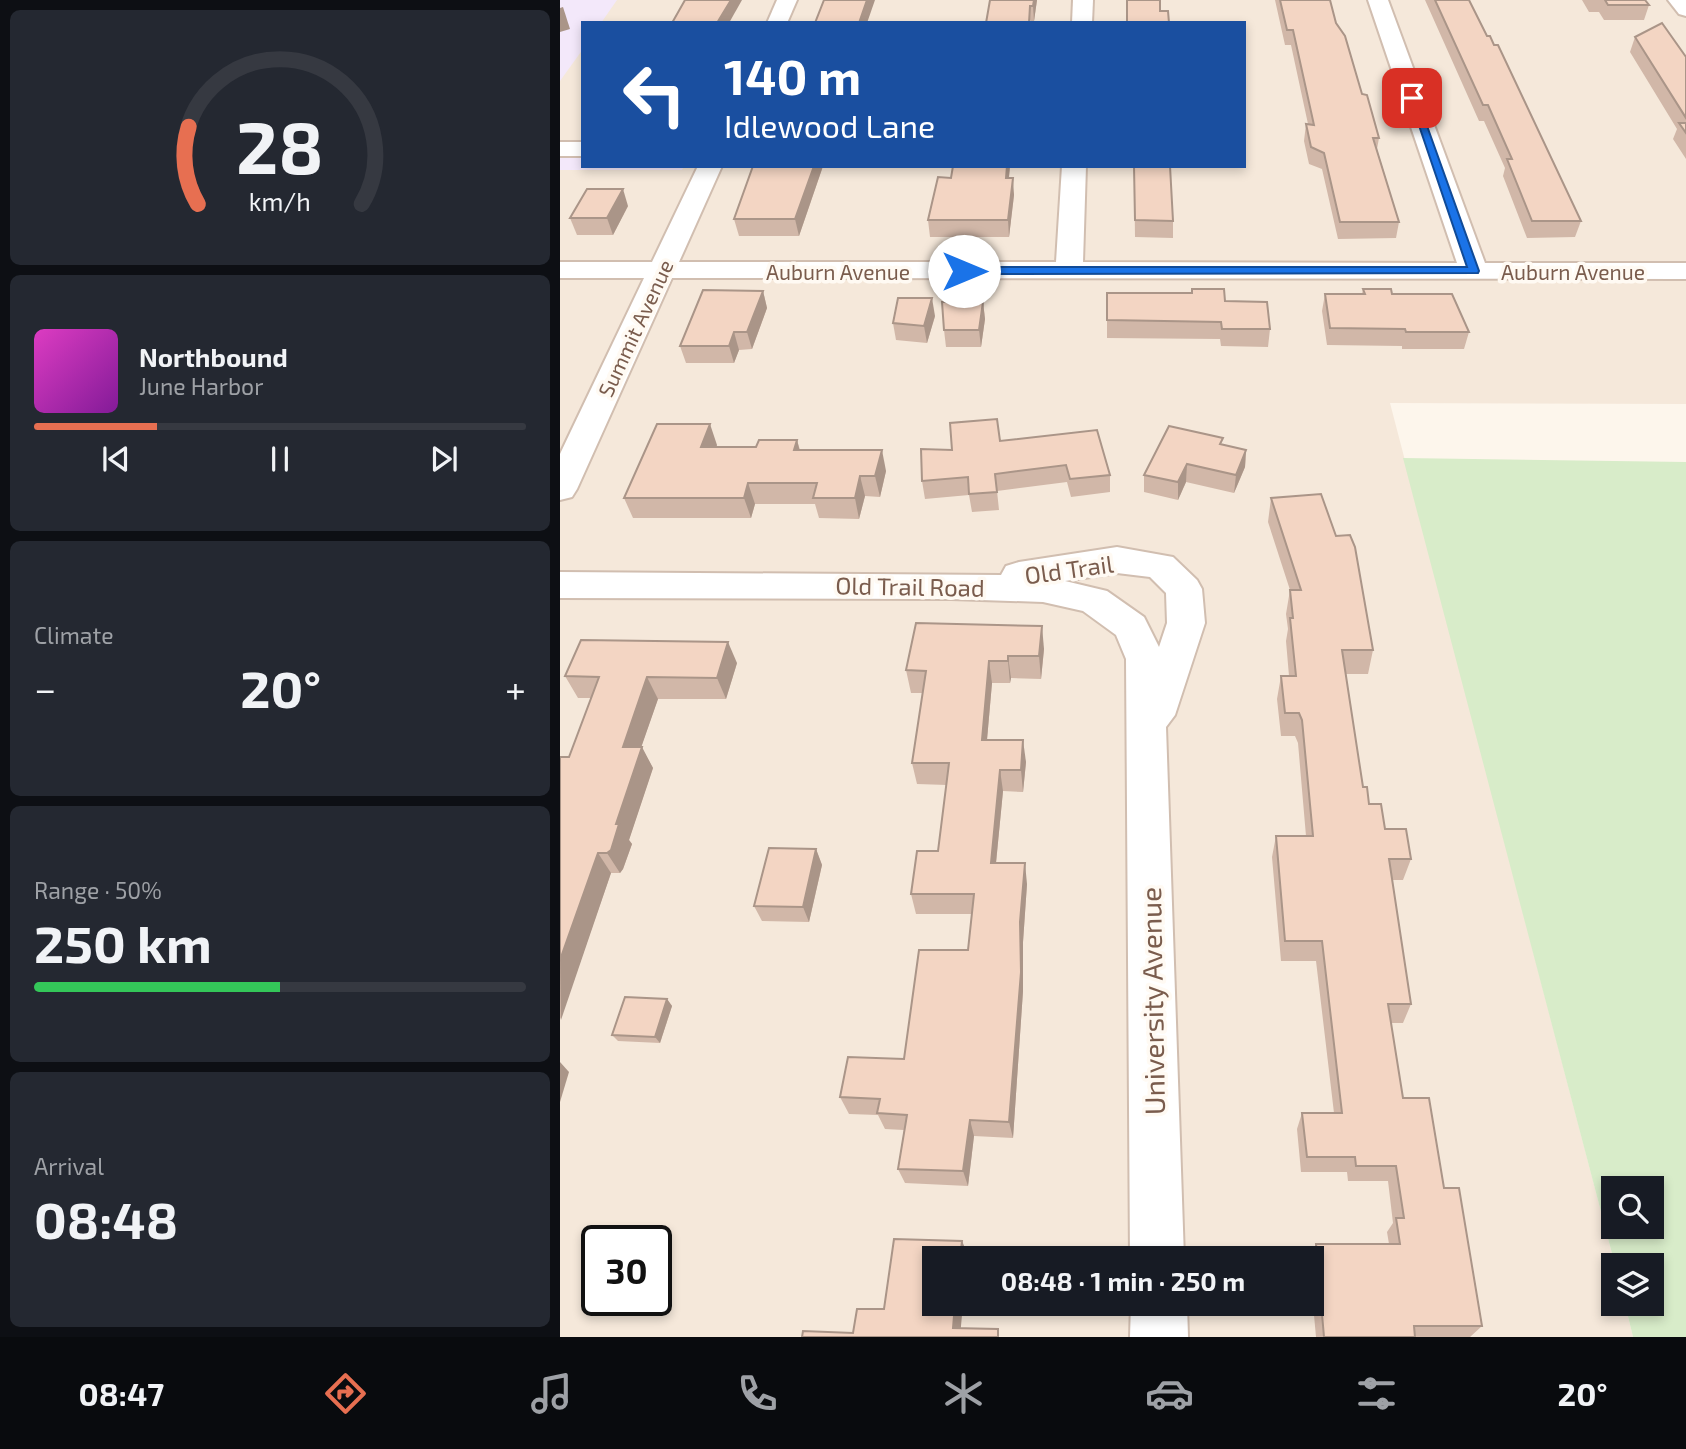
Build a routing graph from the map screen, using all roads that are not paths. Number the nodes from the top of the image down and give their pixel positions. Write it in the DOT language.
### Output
graph roads {
  1 [pos="787,0"];
  2 [pos="1083,0"];
  3 [pos="1378,0"];
  4 [pos="1678,0"];
  5 [pos="1686,10"];
  6 [pos="778,21"];
  7 [pos="1082,21"];
  8 [pos="560,149"];
  9 [pos="581,149"];
  10 [pos="709,168"];
  11 [pos="1074,168"];
  12 [pos="560,270"];
  13 [pos="662,270"];
  14 [pos="1069,271"];
  15 [pos="1474,271"];
  16 [pos="1686,271"];
  17 [pos="560,489"];
  18 [pos="560,585"];
  19 [pos="951,586"];
  20 [pos="1145,744"];
  21 [pos="1157,1246"];
  22 [pos="1158,1316"];
  23 [pos="1159,1337"];
  1 -- 6 [label="street"];
  2 -- 7 [label="street"];
  3 -- 15 [label="street"];
  4 -- 5 [label="street"];
  8 -- 9 [label="street"];
  10 -- 13 [label="street, Summit Avenue"];
  11 -- 14 [label="street"];
  12 -- 13 [label="street, Auburn Avenue"];
  13 -- 14 [label="street, Auburn Avenue"];
  13 -- 17 [label="street, Summit Avenue"];
  14 -- 15 [label="street, Auburn Avenue"];
  15 -- 16 [label="street, Auburn Avenue"];
  18 -- 19 [label="street, Old Trail Road"];
  19 -- 20 [label="street, Old Trail Road"];
  19 -- 20 [label="street, Old Trail"];
  20 -- 21 [label="street, University Avenue"];
  22 -- 23 [label="street"];
}
